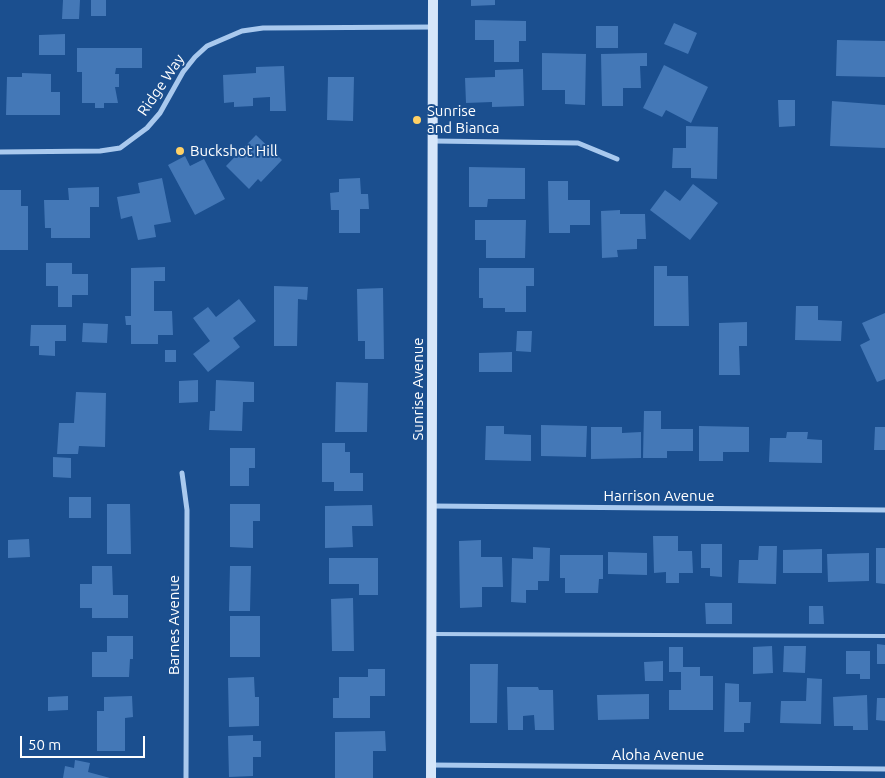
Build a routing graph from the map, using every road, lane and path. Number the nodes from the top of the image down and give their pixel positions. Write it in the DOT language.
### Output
graph roads {
  1 [pos="433,0"];
  2 [pos="434,27"];
  3 [pos="434,141"];
  4 [pos="0,152"];
  5 [pos="617,159"];
  6 [pos="182,473"];
  7 [pos="432,506"];
  8 [pos="885,510"];
  9 [pos="432,634"];
  10 [pos="885,636"];
  11 [pos="431,765"];
  12 [pos="885,769"];
  13 [pos="186,778"];
  14 [pos="431,778"];
  1 -- 2 [label="street, Sunrise Avenue"];
  2 -- 3 [label="street, Sunrise Avenue"];
  2 -- 4 [label="street, Ridge Way"];
  3 -- 5 [label="street"];
  3 -- 7 [label="street, Sunrise Avenue"];
  6 -- 13 [label="street, Barnes Avenue"];
  7 -- 8 [label="street, Harrison Avenue"];
  7 -- 9 [label="street, Sunrise Avenue"];
  9 -- 10 [label="lane"];
  9 -- 11 [label="street, Sunrise Avenue"];
  11 -- 12 [label="street, Aloha Avenue"];
  11 -- 14 [label="street, Sunrise Avenue"];
}
